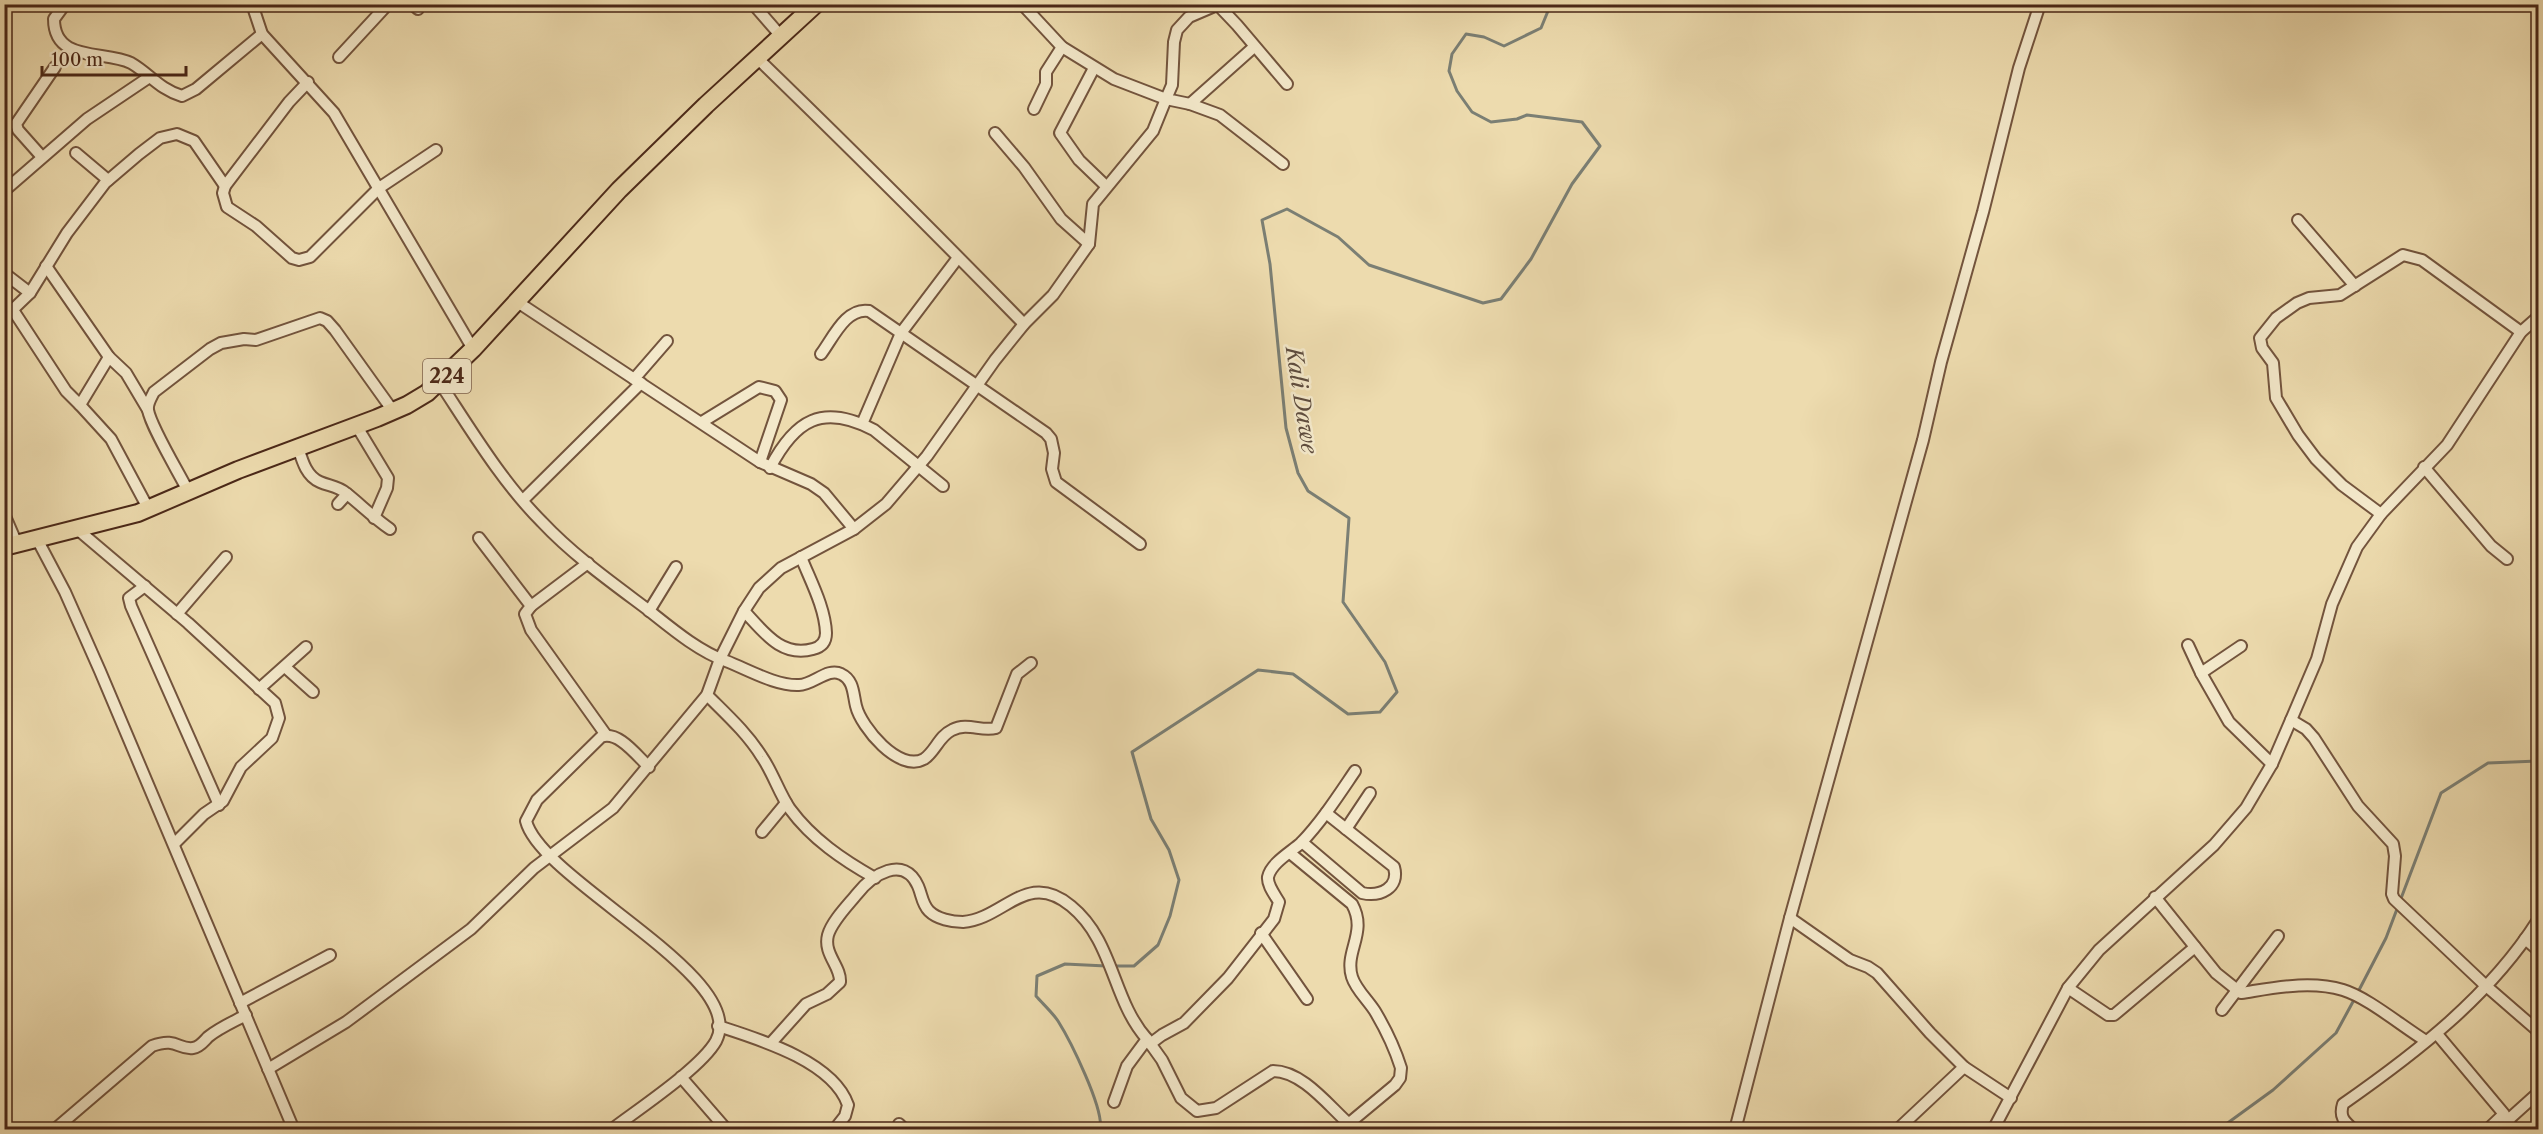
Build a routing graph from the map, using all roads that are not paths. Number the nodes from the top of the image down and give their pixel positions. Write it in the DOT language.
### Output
graph roads {
  1 [pos="48,4"];
  2 [pos="252,4"];
  3 [pos="388,4"];
  4 [pos="753,4"];
  5 [pos="816,4"];
  6 [pos="1022,4"];
  7 [pos="2040,4"];
  8 [pos="1217,5"];
  9 [pos="61,8"];
  10 [pos="262,34"];
  11 [pos="780,35"];
  12 [pos="1254,46"];
  13 [pos="1062,47"];
  14 [pos="339,57"];
  15 [pos="756,57"];
  16 [pos="56,67"];
  17 [pos="1094,68"];
  18 [pos="148,78"];
  19 [pos="308,82"];
  20 [pos="1287,84"];
  21 [pos="1166,99"];
  22 [pos="1190,104"];
  23 [pos="1034,109"];
  24 [pos="995,133"];
  25 [pos="436,150"];
  26 [pos="76,153"];
  27 [pos="42,157"];
  28 [pos="1283,164"];
  29 [pos="108,180"];
  30 [pos="225,186"];
  31 [pos="1106,186"];
  32 [pos="378,188"];
  33 [pos="4,191"];
  34 [pos="2298,220"];
  35 [pos="1089,244"];
  36 [pos="957,259"];
  37 [pos="46,266"];
  38 [pos="4,273"];
  39 [pos="2355,286"];
  40 [pos="30,293"];
  41 [pos="516,301"];
  42 [pos="9,314"];
  43 [pos="2538,317"];
  44 [pos="1024,324"];
  45 [pos="2521,332"];
  46 [pos="901,333"];
  47 [pos="667,341"];
  48 [pos="473,349"];
  49 [pos="821,354"];
  50 [pos="109,357"];
  51 [pos="638,381"];
  52 [pos="440,383"];
  53 [pos="976,386"];
  54 [pos="80,405"];
  55 [pos="148,410"];
  56 [pos="393,411"];
  57 [pos="702,422"];
  58 [pos="862,424"];
  59 [pos="356,425"];
  60 [pos="298,447"];
  61 [pos="760,462"];
  62 [pos="919,465"];
  63 [pos="2424,467"];
  64 [pos="770,468"];
  65 [pos="943,486"];
  66 [pos="188,491"];
  67 [pos="347,494"];
  68 [pos="523,500"];
  69 [pos="338,504"];
  70 [pos="148,508"];
  71 [pos="4,514"];
  72 [pos="2381,514"];
  73 [pos="374,518"];
  74 [pos="854,528"];
  75 [pos="390,529"];
  76 [pos="77,530"];
  77 [pos="479,538"];
  78 [pos="38,539"];
  79 [pos="1140,544"];
  80 [pos="11,545"];
  81 [pos="801,557"];
  82 [pos="226,558"];
  83 [pos="2507,558"];
  84 [pos="588,563"];
  85 [pos="676,567"];
  86 [pos="145,585"];
  87 [pos="531,606"];
  88 [pos="649,611"];
  89 [pos="744,611"];
  90 [pos="177,614"];
  91 [pos="2188,645"];
  92 [pos="2241,646"];
  93 [pos="306,647"];
  94 [pos="720,659"];
  95 [pos="1031,663"];
  96 [pos="285,667"];
  97 [pos="2201,673"];
  98 [pos="259,689"];
  99 [pos="313,692"];
  100 [pos="707,695"];
  101 [pos="2291,720"];
  102 [pos="606,735"];
  103 [pos="2272,764"];
  104 [pos="649,767"];
  105 [pos="1355,771"];
  106 [pos="1370,793"];
  107 [pos="786,803"];
  108 [pos="219,805"];
  109 [pos="1326,813"];
  110 [pos="1346,829"];
  111 [pos="762,832"];
  112 [pos="1302,842"];
  113 [pos="174,844"];
  114 [pos="1290,853"];
  115 [pos="549,856"];
  116 [pos="875,878"];
  117 [pos="2156,897"];
  118 [pos="1790,918"];
  119 [pos="2538,920"];
  120 [pos="1261,933"];
  121 [pos="2278,936"];
  122 [pos="2525,939"];
  123 [pos="2195,947"];
  124 [pos="2538,950"];
  125 [pos="330,955"];
  126 [pos="2485,986"];
  127 [pos="2068,988"];
  128 [pos="2237,990"];
  129 [pos="1307,999"];
  130 [pos="240,1002"];
  131 [pos="2222,1010"];
  132 [pos="246,1015"];
  133 [pos="718,1026"];
  134 [pos="2538,1031"];
  135 [pos="2437,1034"];
  136 [pos="2426,1041"];
  137 [pos="1149,1042"];
  138 [pos="771,1043"];
  139 [pos="1964,1067"];
  140 [pos="268,1069"];
  141 [pos="681,1077"];
  142 [pos="2538,1093"];
  143 [pos="2011,1098"];
  144 [pos="1114,1102"];
  145 [pos="2509,1121"];
  146 [pos="1344,1126"];
  147 [pos="54,1130"];
  148 [pos="294,1130"];
  149 [pos="611,1130"];
  150 [pos="727,1130"];
  151 [pos="834,1130"];
  152 [pos="1735,1130"];
  153 [pos="1897,1130"];
  154 [pos="1993,1130"];
  155 [pos="2354,1130"];
  156 [pos="2487,1130"];
  1 -- 9 [label="street"];
  2 -- 10 [label="street"];
  3 -- 14 [label="street"];
  4 -- 11 [label="street"];
  5 -- 11 [label="main road, 224"];
  6 -- 13 [label="street"];
  7 -- 118 [label="street"];
  8 -- 12 [label="street"];
  8 -- 21 [label="street"];
  9 -- 18 [label="street"];
  10 -- 18 [label="street"];
  10 -- 19 [label="street"];
  11 -- 15 [label="main road, 224"];
  12 -- 20 [label="street"];
  12 -- 22 [label="street"];
  13 -- 17 [label="street"];
  13 -- 23 [label="street"];
  15 -- 36 [label="street"];
  15 -- 41 [label="main road, 224"];
  16 -- 27 [label="street"];
  17 -- 21 [label="street"];
  17 -- 31 [label="street"];
  18 -- 27 [label="street"];
  19 -- 30 [label="street"];
  19 -- 32 [label="street"];
  21 -- 22 [label="street"];
  21 -- 31 [label="street"];
  22 -- 28 [label="street"];
  24 -- 35 [label="street"];
  25 -- 32 [label="street"];
  26 -- 29 [label="street"];
  27 -- 33 [label="street"];
  29 -- 30 [label="street"];
  29 -- 37 [label="street"];
  30 -- 32 [label="street"];
  31 -- 35 [label="street"];
  32 -- 48 [label="street"];
  34 -- 39 [label="street"];
  35 -- 44 [label="street"];
  36 -- 44 [label="street"];
  36 -- 46 [label="street"];
  37 -- 40 [label="street"];
  37 -- 50 [label="street"];
  38 -- 40 [label="street"];
  39 -- 45 [label="street"];
  39 -- 72 [label="street"];
  40 -- 42 [label="street"];
  41 -- 48 [label="main road, 224"];
  41 -- 51 [label="street"];
  42 -- 54 [label="street"];
  43 -- 45 [label="street"];
  44 -- 53 [label="street"];
  45 -- 63 [label="street"];
  46 -- 49 [label="street"];
  46 -- 53 [label="street"];
  46 -- 58 [label="street"];
  47 -- 51 [label="street"];
  48 -- 52 [label="main road, 224"];
  50 -- 54 [label="street"];
  50 -- 55 [label="street"];
  51 -- 57 [label="street"];
  51 -- 68 [label="street"];
  52 -- 56 [label="main road, 224"];
  52 -- 68 [label="street"];
  53 -- 62 [label="street"];
  53 -- 79 [label="street"];
  54 -- 70 [label="street"];
  55 -- 56 [label="street"];
  55 -- 66 [label="street"];
  56 -- 59 [label="main road, 224"];
  57 -- 61 [label="street"];
  57 -- 61 [label="street"];
  58 -- 62 [label="street"];
  58 -- 64 [label="street"];
  59 -- 60 [label="main road, 224"];
  59 -- 73 [label="street"];
  60 -- 66 [label="main road, 224"];
  60 -- 67 [label="street"];
  61 -- 64 [label="street"];
  62 -- 65 [label="street"];
  62 -- 74 [label="street"];
  63 -- 72 [label="street"];
  63 -- 83 [label="street"];
  64 -- 74 [label="street"];
  66 -- 70 [label="main road, 224"];
  67 -- 69 [label="street"];
  67 -- 73 [label="street"];
  68 -- 84 [label="street"];
  70 -- 76 [label="main road, 224"];
  71 -- 80 [label="street"];
  72 -- 101 [label="street"];
  73 -- 75 [label="street"];
  74 -- 81 [label="street"];
  76 -- 78 [label="main road, 224"];
  76 -- 86 [label="street"];
  77 -- 87 [label="street"];
  78 -- 80 [label="main road, 224"];
  78 -- 113 [label="street"];
  81 -- 89 [label="street"];
  81 -- 89 [label="street"];
  82 -- 90 [label="street"];
  84 -- 87 [label="street"];
  84 -- 88 [label="street"];
  85 -- 88 [label="street"];
  86 -- 90 [label="street"];
  86 -- 108 [label="street"];
  87 -- 102 [label="street"];
  88 -- 94 [label="street"];
  89 -- 94 [label="street"];
  90 -- 98 [label="street"];
  91 -- 97 [label="street"];
  92 -- 97 [label="street"];
  93 -- 96 [label="street"];
  94 -- 95 [label="street"];
  94 -- 100 [label="street"];
  96 -- 98 [label="street"];
  96 -- 99 [label="street"];
  97 -- 103 [label="street"];
  98 -- 108 [label="street"];
  100 -- 104 [label="street"];
  100 -- 107 [label="street"];
  101 -- 103 [label="street"];
  101 -- 126 [label="street"];
  102 -- 104 [label="street"];
  102 -- 115 [label="street"];
  103 -- 117 [label="street"];
  104 -- 115 [label="street"];
  105 -- 109 [label="street"];
  106 -- 110 [label="street"];
  107 -- 111 [label="street"];
  107 -- 116 [label="street"];
  108 -- 113 [label="street"];
  109 -- 110 [label="street"];
  109 -- 112 [label="street"];
  110 -- 112 [label="street"];
  112 -- 114 [label="street"];
  113 -- 130 [label="street"];
  114 -- 120 [label="street"];
  114 -- 146 [label="street"];
  115 -- 133 [label="street"];
  115 -- 140 [label="street"];
  116 -- 137 [label="street"];
  116 -- 138 [label="street"];
  117 -- 123 [label="street"];
  117 -- 127 [label="street"];
  118 -- 139 [label="street"];
  118 -- 152 [label="street"];
  119 -- 122 [label="street"];
  120 -- 129 [label="street"];
  120 -- 137 [label="street"];
  121 -- 128 [label="street"];
  122 -- 124 [label="street"];
  122 -- 126 [label="street"];
  123 -- 127 [label="street"];
  123 -- 128 [label="street"];
  125 -- 130 [label="street"];
  126 -- 134 [label="street"];
  126 -- 135 [label="street"];
  127 -- 143 [label="street"];
  128 -- 131 [label="street"];
  128 -- 136 [label="street"];
  130 -- 132 [label="street"];
  132 -- 140 [label="street"];
  132 -- 147 [label="street"];
  133 -- 138 [label="street"];
  133 -- 141 [label="street"];
  135 -- 136 [label="street"];
  135 -- 145 [label="street"];
  136 -- 155 [label="street"];
  137 -- 144 [label="street"];
  137 -- 146 [label="street"];
  138 -- 151 [label="street"];
  139 -- 143 [label="street"];
  139 -- 153 [label="street"];
  140 -- 148 [label="street"];
  141 -- 149 [label="street"];
  141 -- 150 [label="street"];
  142 -- 145 [label="street"];
  143 -- 154 [label="street"];
  145 -- 156 [label="street"];
}
